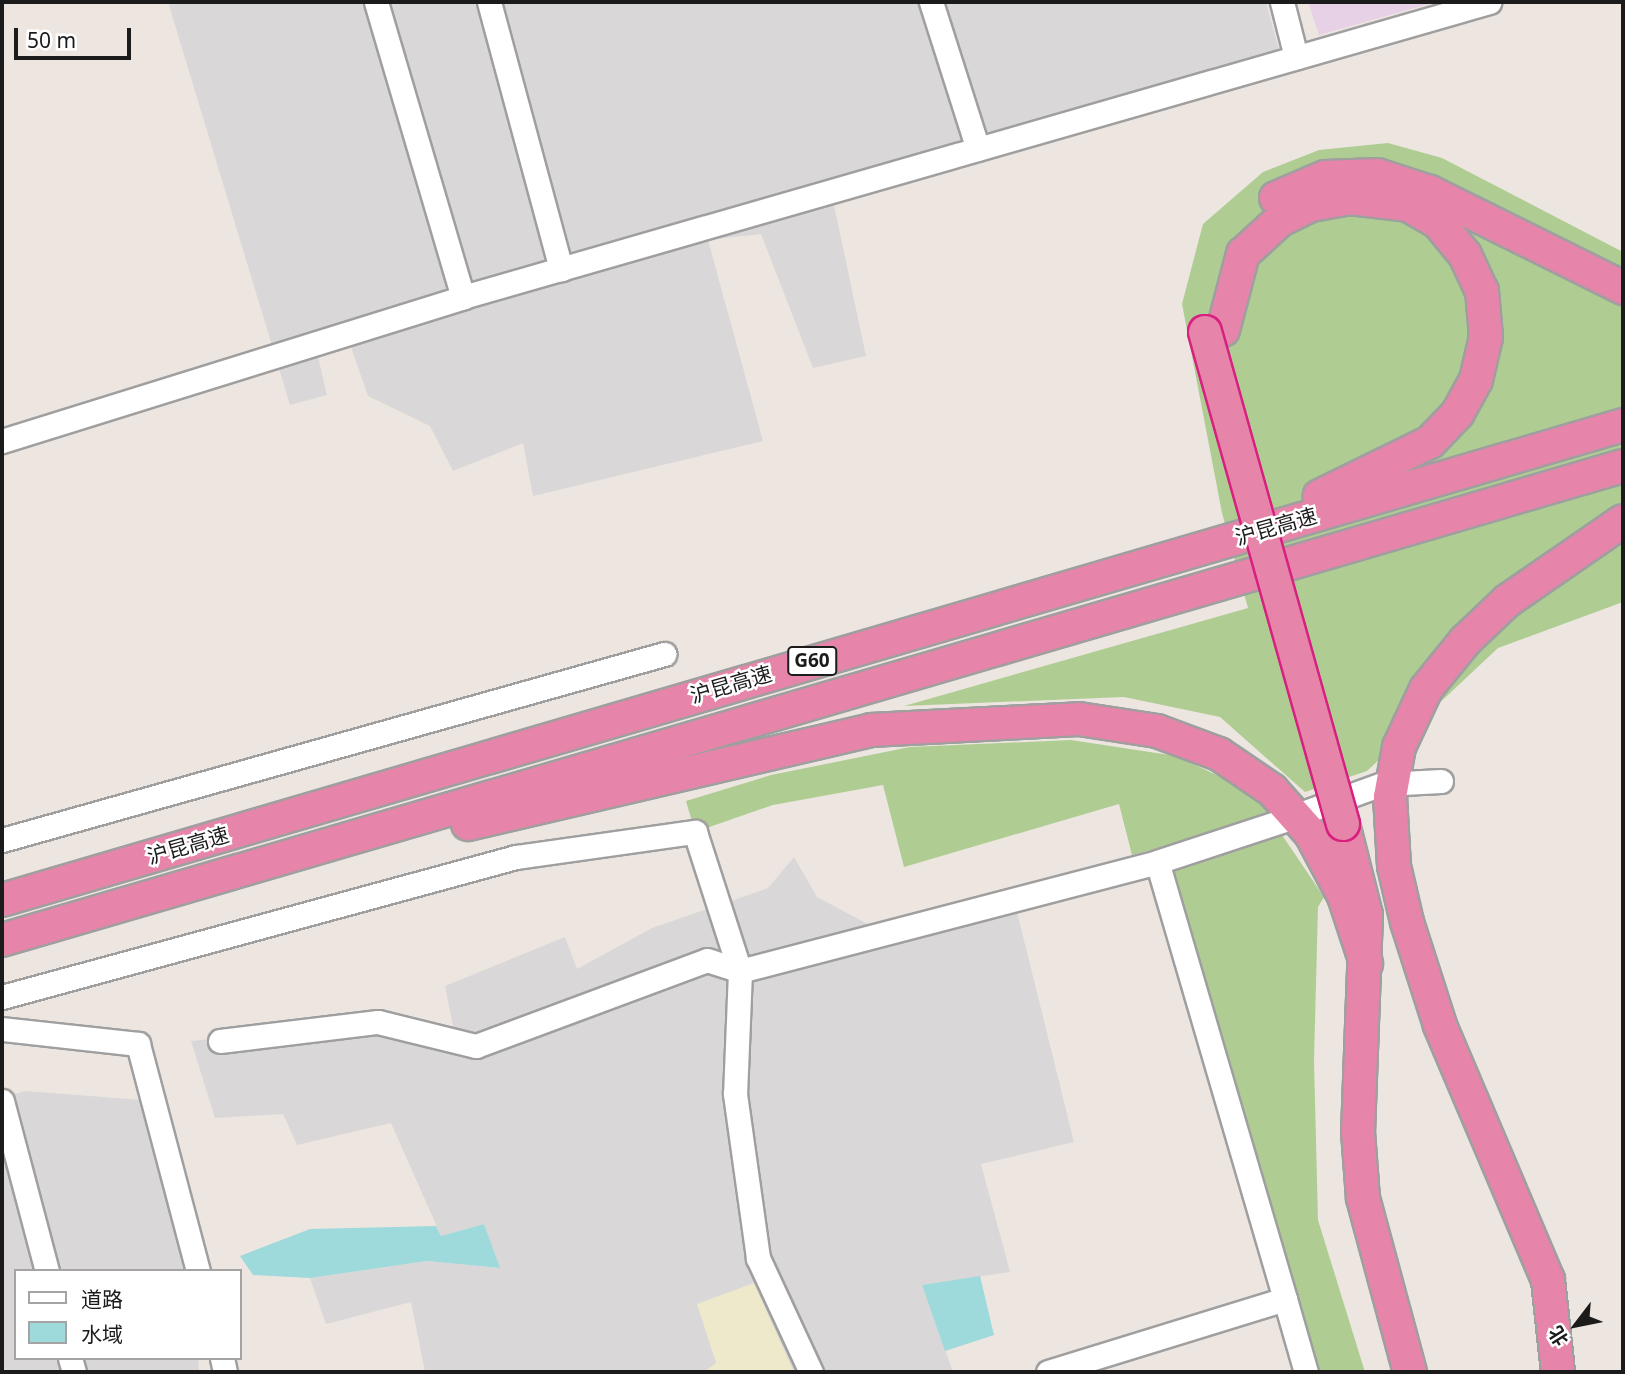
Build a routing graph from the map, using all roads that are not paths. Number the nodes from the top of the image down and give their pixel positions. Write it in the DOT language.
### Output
graph roads {
  1 [pos="376,2"];
  2 [pos="489,2"];
  3 [pos="931,2"];
  4 [pos="1282,2"];
  5 [pos="1489,2"];
  6 [pos="1296,57"];
  7 [pos="978,149"];
  8 [pos="561,269"];
  9 [pos="1623,288"];
  10 [pos="463,297"];
  11 [pos="1214,331"];
  12 [pos="1623,425"];
  13 [pos="2,441"];
  14 [pos="1623,466"];
  15 [pos="1623,521"];
  16 [pos="1209,544"];
  17 [pos="664,654"];
  18 [pos="1441,781"];
  19 [pos="1351,823"];
  20 [pos="2,839"];
  21 [pos="1157,862"];
  22 [pos="2,900"];
  23 [pos="82,916"];
  24 [pos="2,940"];
  25 [pos="1366,962"];
  26 [pos="740,971"];
  27 [pos="2,997"];
  28 [pos="1440,1025"];
  29 [pos="2,1029"];
  30 [pos="220,1041"];
  31 [pos="2,1101"];
  32 [pos="46,1269"];
  33 [pos="197,1269"];
  34 [pos="1285,1299"];
  35 [pos="811,1372"];
  36 [pos="1048,1372"];
  37 [pos="1306,1372"];
  38 [pos="1410,1372"];
  39 [pos="1558,1372"];
  1 -- 10 [label="street"];
  2 -- 8 [label="street"];
  3 -- 7 [label="street"];
  4 -- 6 [label="street"];
  5 -- 6 [label="street"];
  6 -- 7 [label="street"];
  7 -- 8 [label="street"];
  8 -- 10 [label="street"];
  9 -- 11 [label="highway"];
  10 -- 13 [label="street"];
  11 -- 16 [label="highway"];
  11 -- 19 [label="highway, bridge"];
  12 -- 16 [label="highway, 沪昆高速 / G60"];
  14 -- 23 [label="highway, 沪昆高速 / G60"];
  15 -- 28 [label="highway"];
  16 -- 22 [label="highway, 沪昆高速 / G60"];
  17 -- 20 [label="street"];
  18 -- 21 [label="street"];
  19 -- 25 [label="highway"];
  19 -- 28 [label="highway"];
  21 -- 26 [label="street"];
  21 -- 34 [label="street"];
  23 -- 24 [label="highway, 沪昆高速 / G60"];
  23 -- 25 [label="highway"];
  25 -- 38 [label="highway"];
  26 -- 27 [label="street"];
  26 -- 30 [label="street"];
  26 -- 35 [label="street"];
  28 -- 39 [label="highway"];
  29 -- 33 [label="street"];
  31 -- 32 [label="street"];
  34 -- 36 [label="street"];
  34 -- 37 [label="street"];
}
